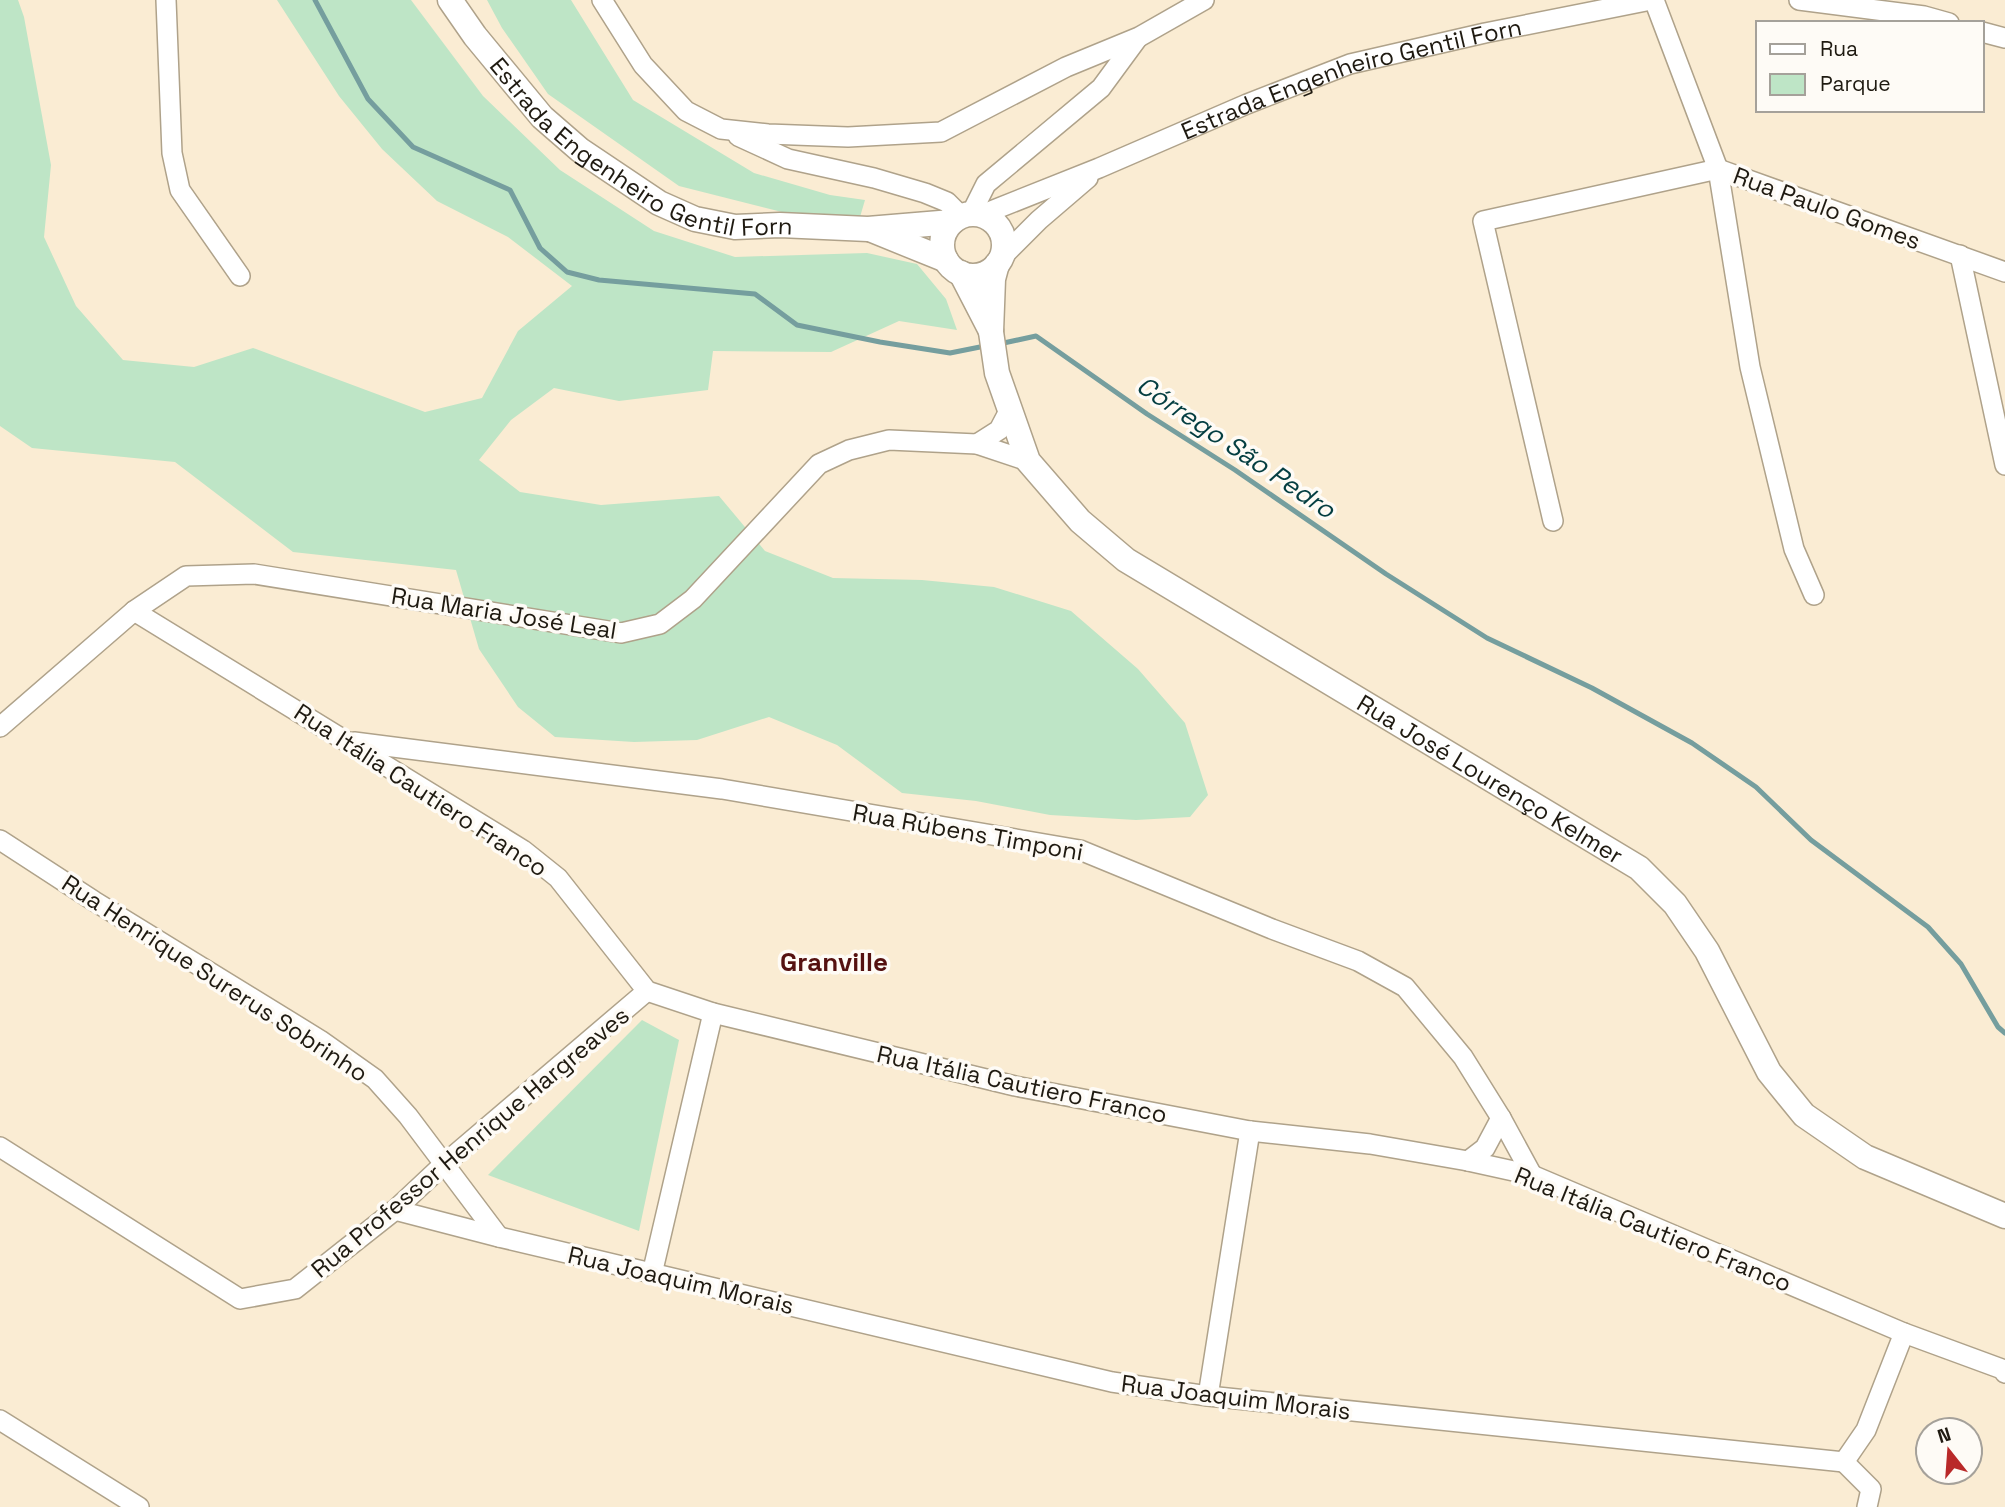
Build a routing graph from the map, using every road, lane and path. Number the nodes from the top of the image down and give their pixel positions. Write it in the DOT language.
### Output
graph roads {
  1 [pos="166,0"];
  2 [pos="450,0"];
  3 [pos="602,0"];
  4 [pos="1204,0"];
  5 [pos="1652,0"];
  6 [pos="1799,0"];
  7 [pos="1942,21"];
  8 [pos="1984,33"];
  9 [pos="1139,37"];
  10 [pos="2005,38"];
  11 [pos="721,129"];
  12 [pos="1099,168"];
  13 [pos="1718,169"];
  14 [pos="966,217"];
  15 [pos="868,229"];
  16 [pos="1960,256"];
  17 [pos="999,261"];
  18 [pos="954,267"];
  19 [pos="2005,272"];
  20 [pos="240,276"];
  21 [pos="991,333"];
  22 [pos="1010,409"];
  23 [pos="977,444"];
  24 [pos="1028,461"];
  25 [pos="2005,465"];
  26 [pos="1553,521"];
  27 [pos="1814,595"];
  28 [pos="134,611"];
  29 [pos="0,727"];
  30 [pos="346,741"];
  31 [pos="0,840"];
  32 [pos="647,991"];
  33 [pos="713,1013"];
  34 [pos="1501,1118"];
  35 [pos="1251,1131"];
  36 [pos="0,1147"];
  37 [pos="1468,1161"];
  38 [pos="444,1164"];
  39 [pos="1532,1175"];
  40 [pos="395,1210"];
  41 [pos="2005,1216"];
  42 [pos="499,1237"];
  43 [pos="652,1274"];
  44 [pos="1904,1333"];
  45 [pos="2005,1373"];
  46 [pos="1208,1396"];
  47 [pos="0,1420"];
  48 [pos="1844,1462"];
  49 [pos="139,1507"];
  50 [pos="1867,1507"];
  1 -- 20 [label="street"];
  2 -- 15 [label="main road, Estrada Engenheiro Gentil Forn"];
  3 -- 11 [label="street"];
  4 -- 9 [label="street"];
  5 -- 12 [label="street, Estrada Engenheiro Gentil Forn"];
  5 -- 13 [label="street"];
  6 -- 7 [label="street"];
  8 -- 10 [label="street"];
  9 -- 11 [label="street"];
  9 -- 14 [label="street"];
  11 -- 14 [label="street"];
  12 -- 14 [label="street, Estrada Engenheiro Gentil Forn"];
  12 -- 17 [label="street, Estrada Engenheiro Gentil Forn"];
  13 -- 16 [label="street, Rua Paulo Gomes"];
  13 -- 26 [label="street, Rua Paulo Gomes"];
  13 -- 27 [label="street"];
  14 -- 15 [label="main road, Estrada Engenheiro Gentil Forn"];
  14 -- 17 [label="main road"];
  14 -- 18 [label="main road"];
  15 -- 18 [label="main road, Estrada Engenheiro Gentil Forn"];
  16 -- 19 [label="street, Rua Paulo Gomes"];
  16 -- 25 [label="street"];
  17 -- 18 [label="main road"];
  17 -- 21 [label="main road, Rua José Lourenço Kelmer"];
  18 -- 21 [label="main road, Rua José Lourenço Kelmer"];
  21 -- 22 [label="main road, Rua José Lourenço Kelmer"];
  22 -- 23 [label="street"];
  22 -- 24 [label="main road, Rua José Lourenço Kelmer"];
  23 -- 24 [label="street, Rua Maria José Leal"];
  23 -- 28 [label="street, Rua Maria José Leal"];
  24 -- 41 [label="main road, Rua José Lourenço Kelmer"];
  28 -- 29 [label="street"];
  28 -- 30 [label="street, Rua Itália Cautiero Franco"];
  30 -- 32 [label="street, Rua Itália Cautiero Franco"];
  30 -- 34 [label="street, Rua Rúbens Timponi"];
  31 -- 38 [label="street, Rua Henrique Surerus Sobrinho"];
  32 -- 33 [label="street, Rua Itália Cautiero Franco"];
  32 -- 38 [label="street, Rua Professor Henrique Hargreaves"];
  33 -- 35 [label="street, Rua Itália Cautiero Franco"];
  33 -- 43 [label="street"];
  34 -- 37 [label="street"];
  34 -- 39 [label="street, Rua Rúbens Timponi"];
  35 -- 37 [label="street, Rua Itália Cautiero Franco"];
  35 -- 46 [label="street"];
  36 -- 40 [label="street, Rua Professor Henrique Hargreaves"];
  37 -- 39 [label="street, Rua Itália Cautiero Franco"];
  38 -- 40 [label="street, Rua Professor Henrique Hargreaves"];
  38 -- 42 [label="street"];
  39 -- 44 [label="street, Rua Itália Cautiero Franco"];
  40 -- 42 [label="street, Rua Joaquim Morais"];
  42 -- 43 [label="street, Rua Joaquim Morais"];
  43 -- 46 [label="street, Rua Joaquim Morais"];
  44 -- 45 [label="street, Rua Itália Cautiero Franco"];
  44 -- 48 [label="street"];
  46 -- 48 [label="street, Rua Joaquim Morais"];
  47 -- 49 [label="street"];
  48 -- 50 [label="street"];
}
